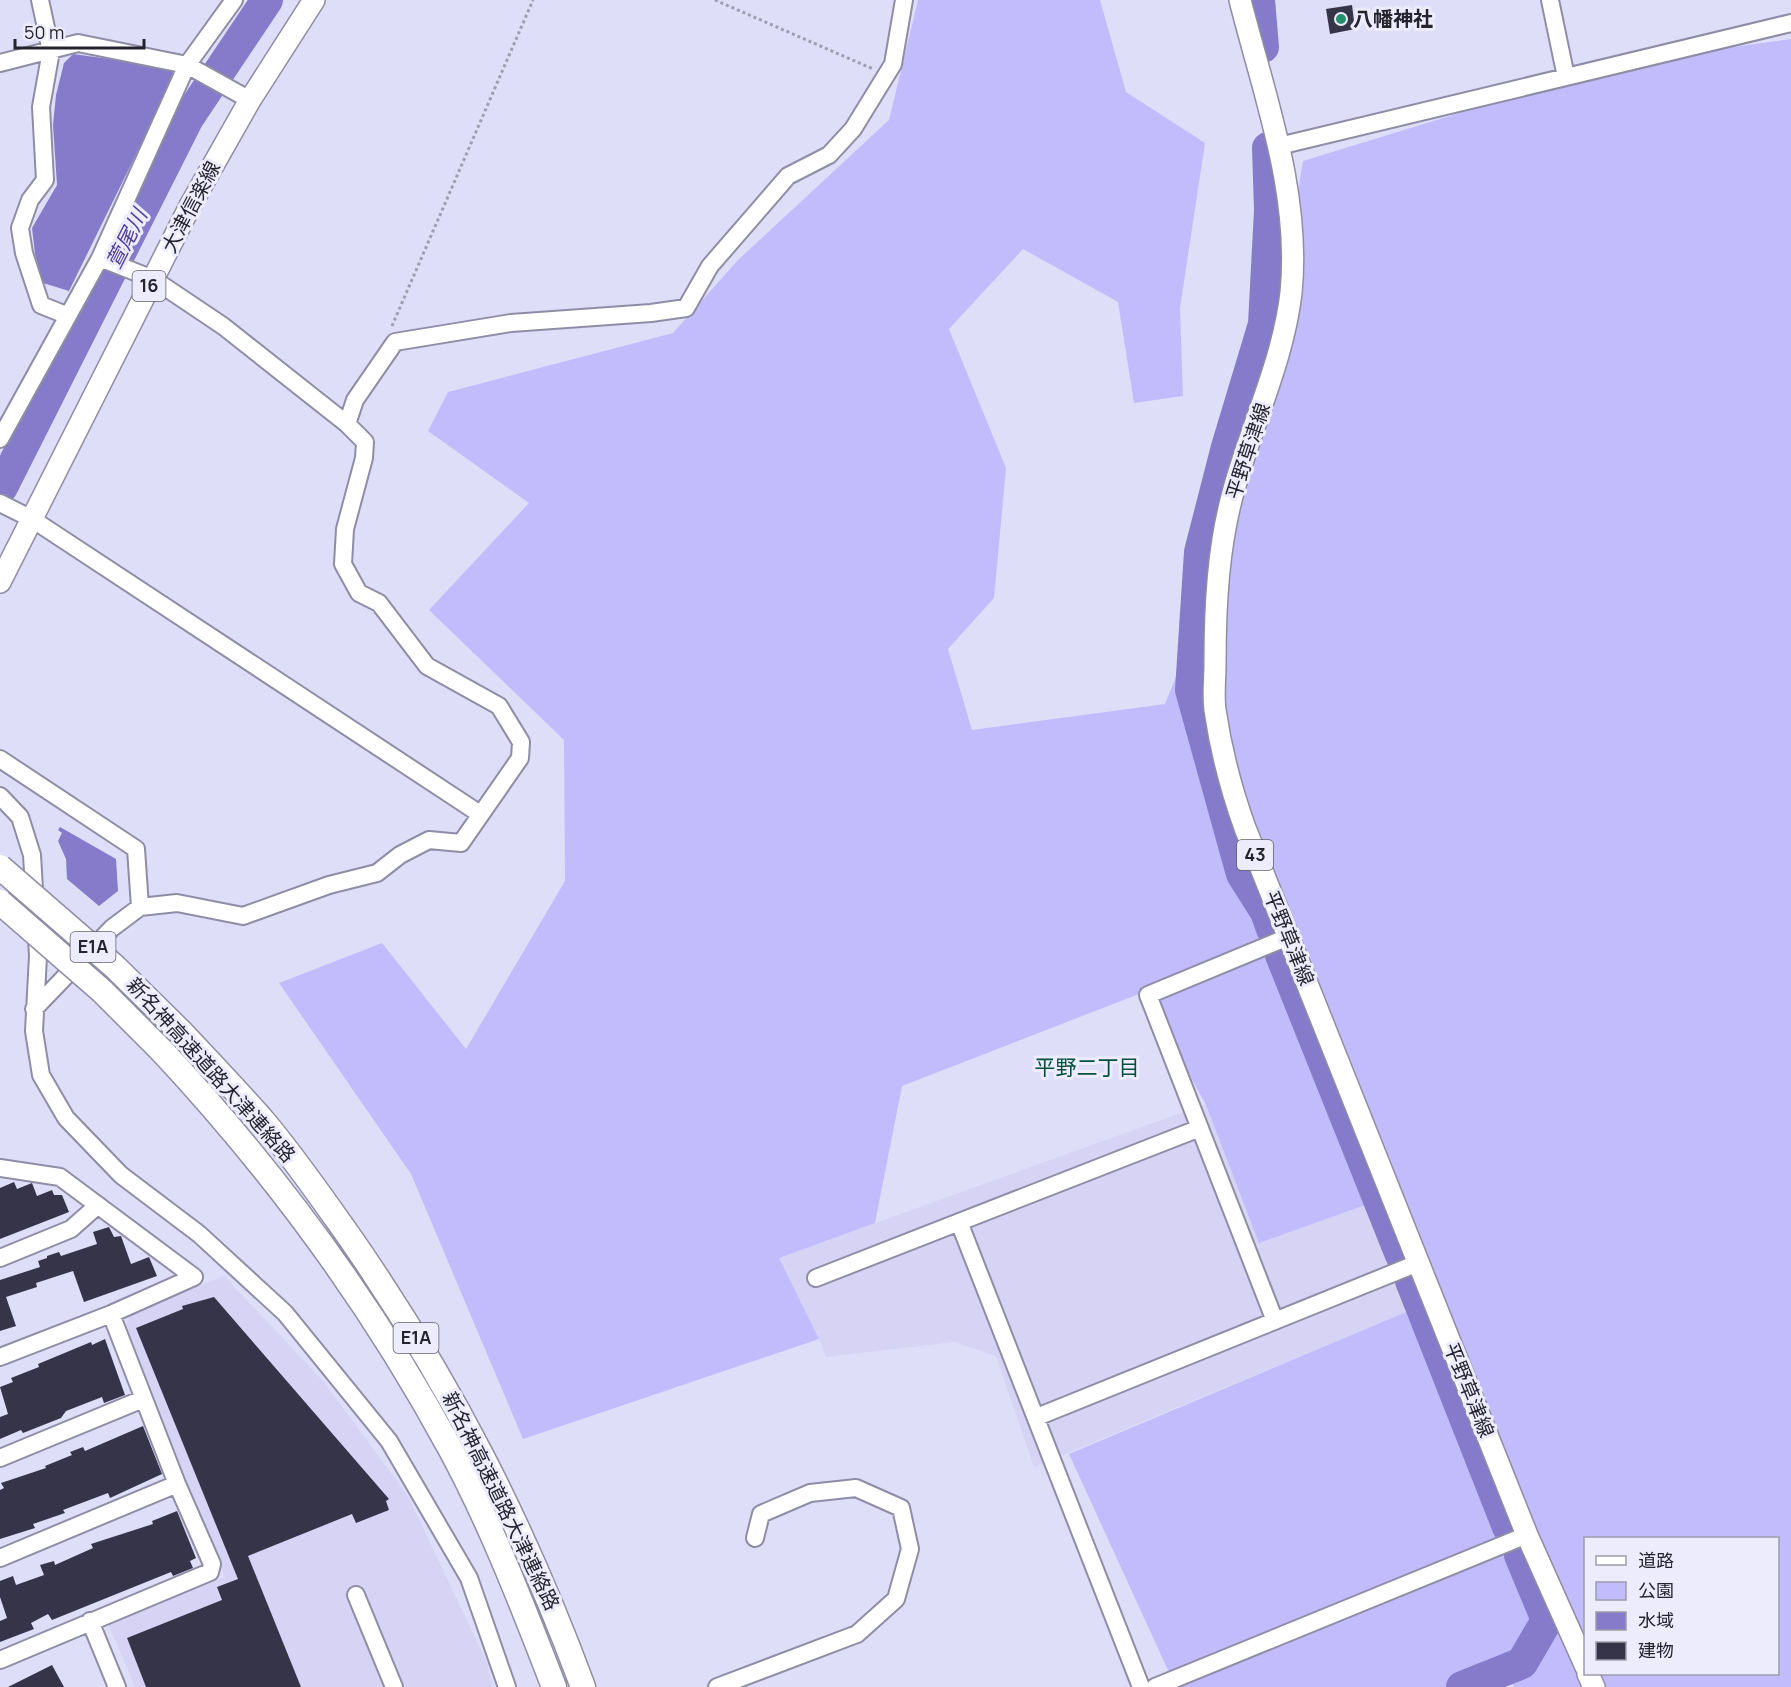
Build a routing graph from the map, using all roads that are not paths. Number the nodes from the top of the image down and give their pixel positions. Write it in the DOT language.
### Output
graph roads {
  1 [pos="40,0"];
  2 [pos="234,0"];
  3 [pos="314,0"];
  4 [pos="904,0"];
  5 [pos="1240,0"];
  6 [pos="1550,0"];
  7 [pos="1791,23"];
  8 [pos="51,51"];
  9 [pos="0,63"];
  10 [pos="192,68"];
  11 [pos="1566,77"];
  12 [pos="243,96"];
  13 [pos="1279,146"];
  14 [pos="101,258"];
  15 [pos="152,278"];
  16 [pos="66,315"];
  17 [pos="347,424"];
  18 [pos="0,439"];
  19 [pos="0,503"];
  20 [pos="26,516"];
  21 [pos="0,582"];
  22 [pos="0,759"];
  23 [pos="0,796"];
  24 [pos="480,814"];
  25 [pos="0,867"];
  26 [pos="0,902"];
  27 [pos="140,907"];
  28 [pos="1288,937"];
  29 [pos="34,1009"];
  30 [pos="1200,1128"];
  31 [pos="0,1168"];
  32 [pos="98,1206"];
  33 [pos="959,1222"];
  34 [pos="0,1258"];
  35 [pos="1418,1263"];
  36 [pos="816,1278"];
  37 [pos="111,1314"];
  38 [pos="1275,1321"];
  39 [pos="0,1357"];
  40 [pos="143,1399"];
  41 [pos="1037,1417"];
  42 [pos="0,1458"];
  43 [pos="177,1484"];
  44 [pos="1527,1535"];
  45 [pos="755,1538"];
  46 [pos="0,1558"];
  47 [pos="356,1595"];
  48 [pos="90,1621"];
  49 [pos="0,1660"];
  50 [pos="1584,1663"];
  51 [pos="117,1687"];
  52 [pos="394,1687"];
  53 [pos="507,1687"];
  54 [pos="554,1687"];
  55 [pos="583,1687"];
  56 [pos="717,1687"];
  57 [pos="1142,1687"];
  58 [pos="1155,1687"];
  1 -- 8 [label="street"];
  2 -- 10 [label="street"];
  3 -- 12 [label="main road, 大津信楽線 / 16"];
  4 -- 17 [label="street"];
  5 -- 13 [label="main road, 平野草津線 / 43"];
  6 -- 11 [label="street"];
  7 -- 11 [label="street"];
  8 -- 9 [label="street"];
  8 -- 10 [label="street"];
  8 -- 16 [label="street"];
  10 -- 12 [label="street"];
  10 -- 14 [label="street"];
  11 -- 13 [label="street"];
  12 -- 15 [label="main road, 大津信楽線 / 16"];
  13 -- 28 [label="main road, 平野草津線 / 43"];
  14 -- 15 [label="street"];
  14 -- 16 [label="street"];
  15 -- 17 [label="street"];
  15 -- 20 [label="main road, 大津信楽線 / 16"];
  16 -- 18 [label="street"];
  17 -- 24 [label="street"];
  19 -- 20 [label="street"];
  20 -- 21 [label="main road, 大津信楽線 / 16"];
  20 -- 24 [label="street"];
  22 -- 27 [label="street"];
  23 -- 29 [label="street"];
  24 -- 27 [label="street"];
  25 -- 55 [label="highway, 新名神高速道路大津連絡路 / E1A, bridge"];
  26 -- 54 [label="highway, 新名神高速道路大津連絡路 / E1A, bridge"];
  27 -- 29 [label="street"];
  28 -- 30 [label="street"];
  28 -- 35 [label="main road, 平野草津線 / 43"];
  29 -- 53 [label="street"];
  30 -- 33 [label="street"];
  30 -- 38 [label="street"];
  31 -- 32 [label="street"];
  32 -- 34 [label="street"];
  32 -- 37 [label="street"];
  33 -- 36 [label="street"];
  33 -- 41 [label="street"];
  35 -- 38 [label="street"];
  35 -- 44 [label="main road, 平野草津線 / 43"];
  37 -- 39 [label="street"];
  37 -- 40 [label="street"];
  38 -- 41 [label="street"];
  40 -- 42 [label="street"];
  40 -- 43 [label="street"];
  41 -- 57 [label="street"];
  43 -- 46 [label="street"];
  43 -- 48 [label="street"];
  44 -- 50 [label="main road, 平野草津線 / 43"];
  44 -- 58 [label="street"];
  45 -- 56 [label="street"];
  47 -- 52 [label="street"];
  48 -- 49 [label="street"];
  48 -- 51 [label="street"];
}
